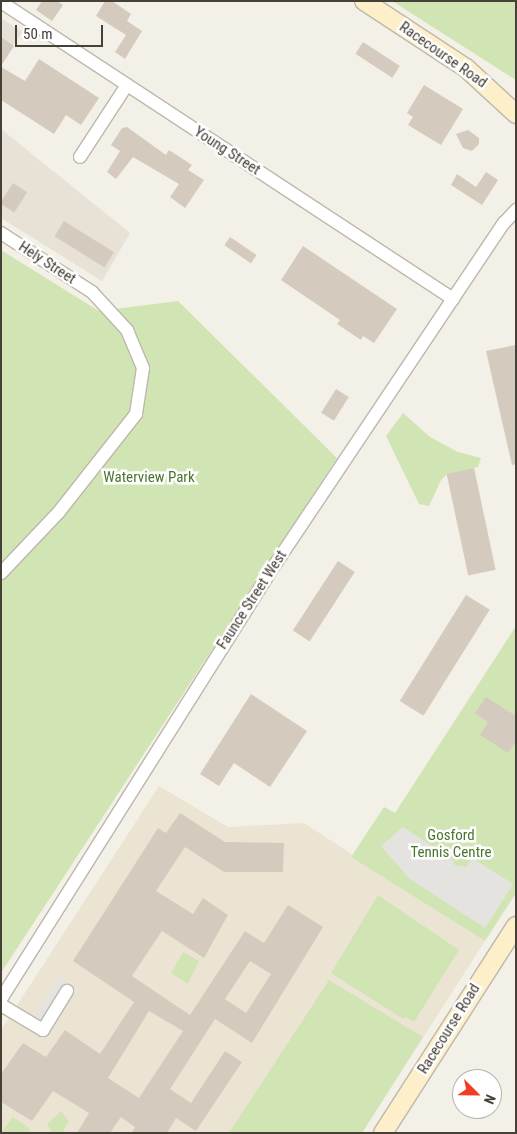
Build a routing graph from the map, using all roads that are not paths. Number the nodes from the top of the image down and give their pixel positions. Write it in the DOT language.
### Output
graph roads {
  1 [pos="364,1"];
  2 [pos="1,2"];
  3 [pos="127,85"];
  4 [pos="516,114"];
  5 [pos="80,157"];
  6 [pos="516,210"];
  7 [pos="1,233"];
  8 [pos="453,299"];
  9 [pos="1,573"];
  10 [pos="516,926"];
  11 [pos="67,991"];
  12 [pos="1,999"];
  13 [pos="1,1005"];
  14 [pos="383,1133"];
  1 -- 4 [label="main road, Racecourse Road"];
  2 -- 3 [label="street, Young Street"];
  3 -- 5 [label="street"];
  3 -- 8 [label="street, Young Street"];
  6 -- 8 [label="street, Faunce Street West"];
  7 -- 9 [label="street, Hely Street"];
  8 -- 12 [label="street, Faunce Street West"];
  10 -- 14 [label="main road, Racecourse Road"];
  11 -- 13 [label="street"];
}
